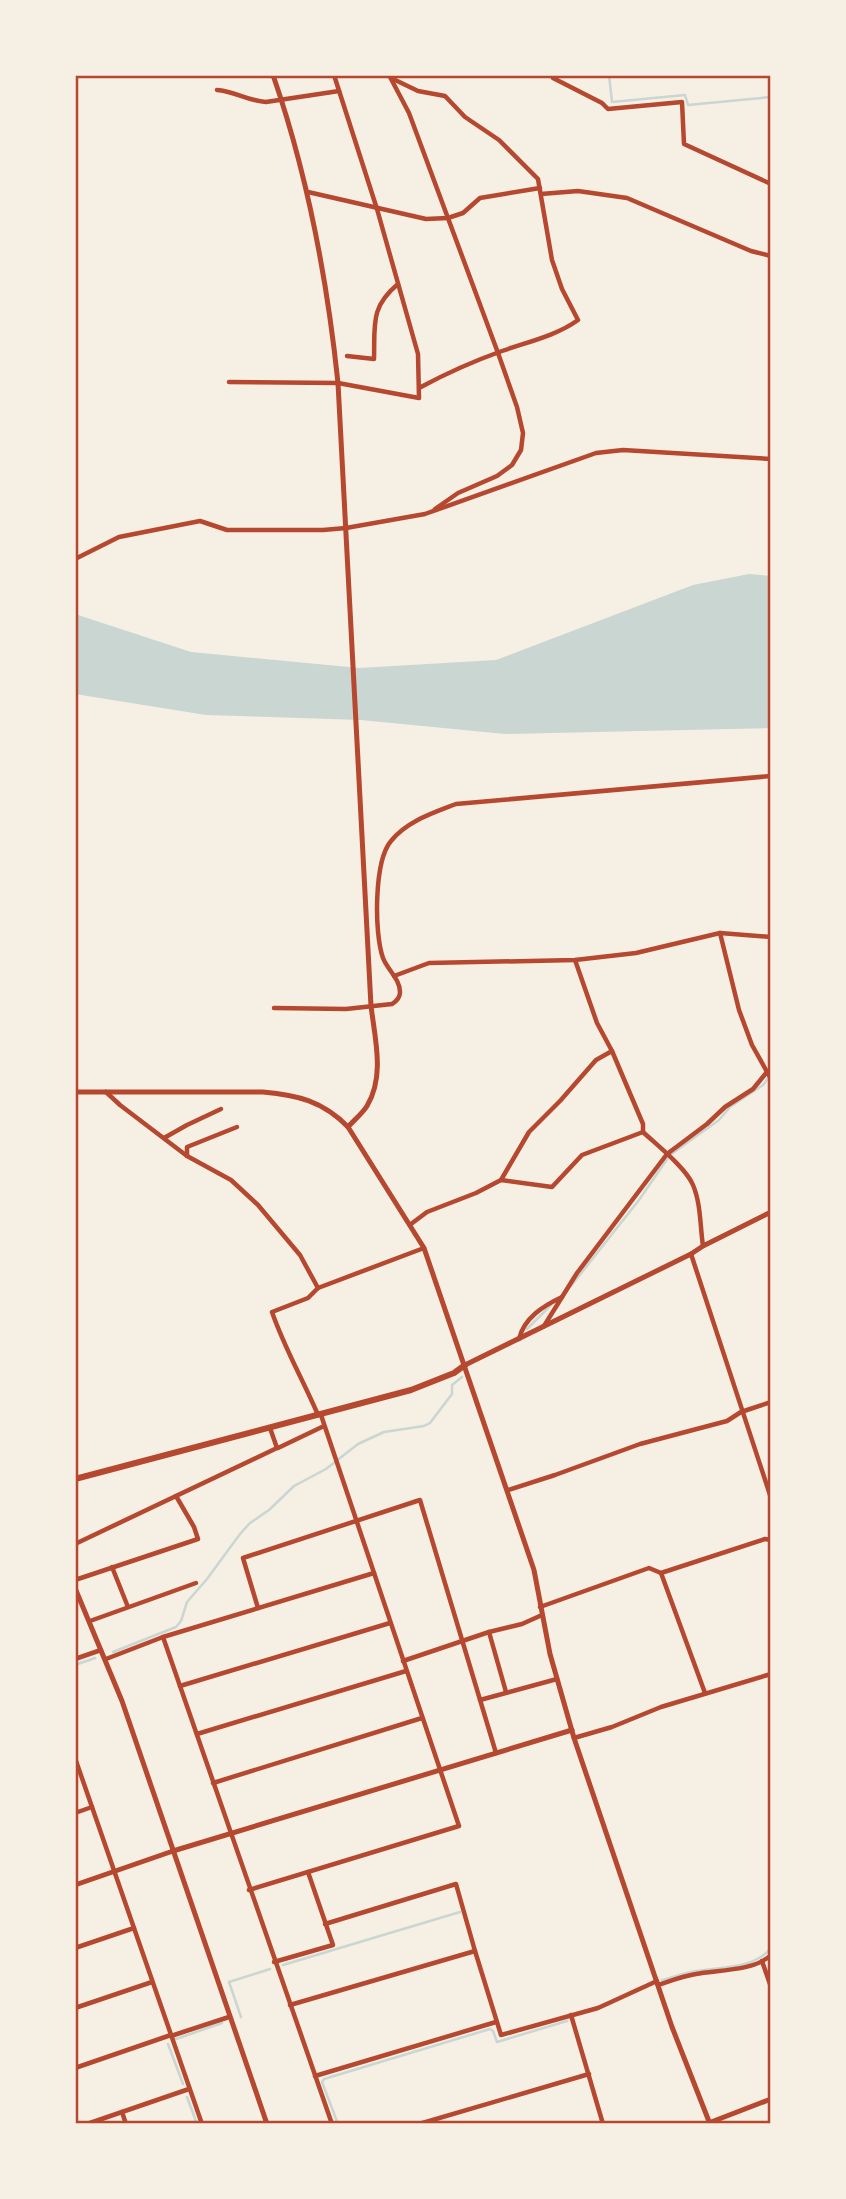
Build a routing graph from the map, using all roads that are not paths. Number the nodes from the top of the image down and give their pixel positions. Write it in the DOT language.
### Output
graph roads {
  1 [pos="273,75"];
  2 [pos="334,75"];
  3 [pos="553,75"];
  4 [pos="389,77"];
  5 [pos="217,90"];
  6 [pos="339,91"];
  7 [pos="282,99"];
  8 [pos="771,184"];
  9 [pos="540,188"];
  10 [pos="308,192"];
  11 [pos="541,194"];
  12 [pos="377,209"];
  13 [pos="448,218"];
  14 [pos="771,256"];
  15 [pos="398,284"];
  16 [pos="498,352"];
  17 [pos="346,356"];
  18 [pos="229,382"];
  19 [pos="338,383"];
  20 [pos="421,387"];
  21 [pos="771,459"];
  22 [pos="433,511"];
  23 [pos="346,528"];
  24 [pos="75,559"];
  25 [pos="771,776"];
  26 [pos="720,933"];
  27 [pos="771,937"];
  28 [pos="575,960"];
  29 [pos="394,975"];
  30 [pos="371,1006"];
  31 [pos="274,1008"];
  32 [pos="612,1051"];
  33 [pos="767,1073"];
  34 [pos="771,1079"];
  35 [pos="75,1092"];
  36 [pos="106,1092"];
  37 [pos="221,1110"];
  38 [pos="237,1127"];
  39 [pos="348,1127"];
  40 [pos="643,1132"];
  41 [pos="163,1139"];
  42 [pos="667,1154"];
  43 [pos="187,1156"];
  44 [pos="502,1180"];
  45 [pos="771,1212"];
  46 [pos="411,1224"];
  47 [pos="703,1246"];
  48 [pos="424,1248"];
  49 [pos="691,1254"];
  50 [pos="317,1288"];
  51 [pos="562,1297"];
  52 [pos="544,1326"];
  53 [pos="519,1339"];
  54 [pos="465,1365"];
  55 [pos="771,1402"];
  56 [pos="741,1412"];
  57 [pos="319,1415"];
  58 [pos="324,1426"];
  59 [pos="270,1428"];
  60 [pos="277,1448"];
  61 [pos="75,1479"];
  62 [pos="508,1490"];
  63 [pos="176,1496"];
  64 [pos="771,1498"];
  65 [pos="357,1520"];
  66 [pos="771,1539"];
  67 [pos="75,1544"];
  68 [pos="112,1567"];
  69 [pos="374,1573"];
  70 [pos="661,1573"];
  71 [pos="75,1580"];
  72 [pos="196,1583"];
  73 [pos="75,1588"];
  74 [pos="128,1607"];
  75 [pos="258,1608"];
  76 [pos="541,1611"];
  77 [pos="90,1621"];
  78 [pos="390,1623"];
  79 [pos="489,1632"];
  80 [pos="163,1637"];
  81 [pos="462,1640"];
  82 [pos="102,1650"];
  83 [pos="75,1659"];
  84 [pos="106,1659"];
  85 [pos="403,1661"];
  86 [pos="406,1671"];
  87 [pos="771,1674"];
  88 [pos="557,1679"];
  89 [pos="180,1686"];
  90 [pos="506,1692"];
  91 [pos="705,1693"];
  92 [pos="480,1700"];
  93 [pos="422,1718"];
  94 [pos="572,1731"];
  95 [pos="197,1734"];
  96 [pos="574,1738"];
  97 [pos="496,1754"];
  98 [pos="75,1758"];
  99 [pos="440,1770"];
  100 [pos="213,1783"];
  101 [pos="92,1807"];
  102 [pos="75,1812"];
  103 [pos="230,1834"];
  104 [pos="173,1851"];
  105 [pos="115,1871"];
  106 [pos="308,1872"];
  107 [pos="75,1885"];
  108 [pos="249,1890"];
  109 [pos="325,1923"];
  110 [pos="134,1928"];
  111 [pos="75,1948"];
  112 [pos="475,1951"];
  113 [pos="771,1955"];
  114 [pos="762,1961"];
  115 [pos="274,1962"];
  116 [pos="152,1982"];
  117 [pos="657,1983"];
  118 [pos="771,1987"];
  119 [pos="290,2005"];
  120 [pos="75,2008"];
  121 [pos="571,2015"];
  122 [pos="229,2017"];
  123 [pos="496,2022"];
  124 [pos="171,2036"];
  125 [pos="75,2068"];
  126 [pos="589,2074"];
  127 [pos="315,2076"];
  128 [pos="189,2089"];
  129 [pos="771,2099"];
  130 [pos="122,2112"];
  131 [pos="440,2121"];
  132 [pos="709,2123"];
  133 [pos="87,2124"];
  134 [pos="126,2124"];
  135 [pos="202,2124"];
  136 [pos="267,2124"];
  137 [pos="332,2124"];
  138 [pos="419,2124"];
  139 [pos="603,2124"];
  1 -- 7 [label="main road"];
  2 -- 6 [label="street"];
  3 -- 8 [label="street"];
  4 -- 9 [label="street"];
  4 -- 13 [label="street"];
  5 -- 7 [label="street"];
  6 -- 7 [label="street"];
  6 -- 12 [label="street"];
  7 -- 10 [label="main road"];
  9 -- 11 [label="street"];
  9 -- 13 [label="street"];
  10 -- 12 [label="street"];
  10 -- 19 [label="main road"];
  11 -- 14 [label="street"];
  11 -- 16 [label="street"];
  12 -- 13 [label="street"];
  12 -- 15 [label="street"];
  13 -- 16 [label="street"];
  15 -- 17 [label="street"];
  15 -- 20 [label="street"];
  16 -- 20 [label="street"];
  16 -- 22 [label="street"];
  18 -- 19 [label="street"];
  19 -- 20 [label="street"];
  19 -- 23 [label="main road"];
  21 -- 22 [label="street"];
  22 -- 23 [label="street"];
  23 -- 24 [label="street"];
  23 -- 30 [label="main road"];
  25 -- 29 [label="street"];
  26 -- 27 [label="street"];
  26 -- 28 [label="street"];
  26 -- 33 [label="street"];
  28 -- 29 [label="street"];
  28 -- 32 [label="street"];
  29 -- 30 [label="street"];
  30 -- 31 [label="street"];
  30 -- 39 [label="main road"];
  32 -- 40 [label="street"];
  32 -- 44 [label="street"];
  33 -- 34 [label="street"];
  33 -- 42 [label="street"];
  35 -- 36 [label="main road"];
  36 -- 39 [label="main road"];
  36 -- 41 [label="street"];
  37 -- 41 [label="street"];
  38 -- 43 [label="street"];
  39 -- 46 [label="main road"];
  40 -- 42 [label="street"];
  40 -- 44 [label="street"];
  41 -- 43 [label="street"];
  42 -- 47 [label="street"];
  42 -- 51 [label="street"];
  43 -- 50 [label="street"];
  44 -- 46 [label="street"];
  45 -- 47 [label="main road"];
  46 -- 48 [label="main road"];
  47 -- 49 [label="main road"];
  48 -- 50 [label="street"];
  48 -- 54 [label="main road"];
  49 -- 52 [label="main road"];
  49 -- 56 [label="street"];
  50 -- 57 [label="street"];
  51 -- 52 [label="street"];
  51 -- 53 [label="street"];
  52 -- 53 [label="main road"];
  53 -- 54 [label="main road"];
  54 -- 57 [label="main road"];
  54 -- 62 [label="main road"];
  55 -- 56 [label="street"];
  56 -- 62 [label="street"];
  56 -- 64 [label="street"];
  57 -- 58 [label="street"];
  57 -- 59 [label="main road"];
  58 -- 60 [label="street"];
  58 -- 65 [label="street"];
  59 -- 60 [label="street"];
  59 -- 61 [label="main road"];
  60 -- 63 [label="street"];
  62 -- 76 [label="main road"];
  63 -- 67 [label="street"];
  63 -- 68 [label="street"];
  65 -- 69 [label="street"];
  65 -- 75 [label="street"];
  65 -- 81 [label="street"];
  66 -- 70 [label="street"];
  68 -- 71 [label="street"];
  68 -- 74 [label="street"];
  69 -- 75 [label="street"];
  69 -- 78 [label="street"];
  70 -- 76 [label="street"];
  70 -- 91 [label="street"];
  72 -- 74 [label="street"];
  73 -- 77 [label="main road"];
  74 -- 77 [label="street"];
  75 -- 80 [label="street"];
  76 -- 79 [label="street"];
  76 -- 88 [label="main road"];
  77 -- 82 [label="main road"];
  78 -- 85 [label="street"];
  78 -- 89 [label="street"];
  79 -- 81 [label="street"];
  79 -- 90 [label="street"];
  80 -- 84 [label="street"];
  80 -- 89 [label="street"];
  81 -- 85 [label="street"];
  81 -- 92 [label="street"];
  82 -- 83 [label="street"];
  82 -- 84 [label="main road"];
  84 -- 104 [label="main road"];
  85 -- 86 [label="street"];
  86 -- 93 [label="street"];
  86 -- 95 [label="street"];
  87 -- 91 [label="street"];
  88 -- 90 [label="street"];
  88 -- 94 [label="main road"];
  89 -- 95 [label="street"];
  90 -- 92 [label="street"];
  91 -- 96 [label="street"];
  92 -- 97 [label="street"];
  93 -- 99 [label="street"];
  93 -- 100 [label="street"];
  94 -- 96 [label="main road"];
  94 -- 97 [label="main road"];
  95 -- 100 [label="street"];
  96 -- 117 [label="main road"];
  97 -- 99 [label="main road"];
  98 -- 101 [label="street"];
  99 -- 103 [label="main road"];
  99 -- 106 [label="street"];
  100 -- 103 [label="street"];
  101 -- 102 [label="street"];
  101 -- 105 [label="street"];
  103 -- 104 [label="main road"];
  103 -- 108 [label="street"];
  104 -- 105 [label="main road"];
  104 -- 122 [label="main road"];
  105 -- 107 [label="main road"];
  105 -- 110 [label="street"];
  106 -- 108 [label="street"];
  106 -- 109 [label="street"];
  108 -- 115 [label="street"];
  109 -- 112 [label="street"];
  109 -- 115 [label="street"];
  110 -- 111 [label="street"];
  110 -- 116 [label="street"];
  112 -- 119 [label="street"];
  112 -- 123 [label="street"];
  113 -- 114 [label="street"];
  114 -- 117 [label="street"];
  114 -- 118 [label="street"];
  115 -- 119 [label="street"];
  116 -- 120 [label="street"];
  116 -- 124 [label="street"];
  117 -- 121 [label="street"];
  117 -- 132 [label="main road"];
  119 -- 127 [label="street"];
  121 -- 123 [label="street"];
  121 -- 126 [label="street"];
  122 -- 124 [label="street"];
  122 -- 136 [label="main road"];
  123 -- 127 [label="street"];
  124 -- 125 [label="street"];
  124 -- 128 [label="street"];
  126 -- 131 [label="street"];
  126 -- 139 [label="street"];
  127 -- 137 [label="street"];
  128 -- 130 [label="street"];
  128 -- 135 [label="street"];
  129 -- 132 [label="main road"];
  130 -- 133 [label="street"];
  130 -- 134 [label="street"];
  131 -- 138 [label="street"];
}
